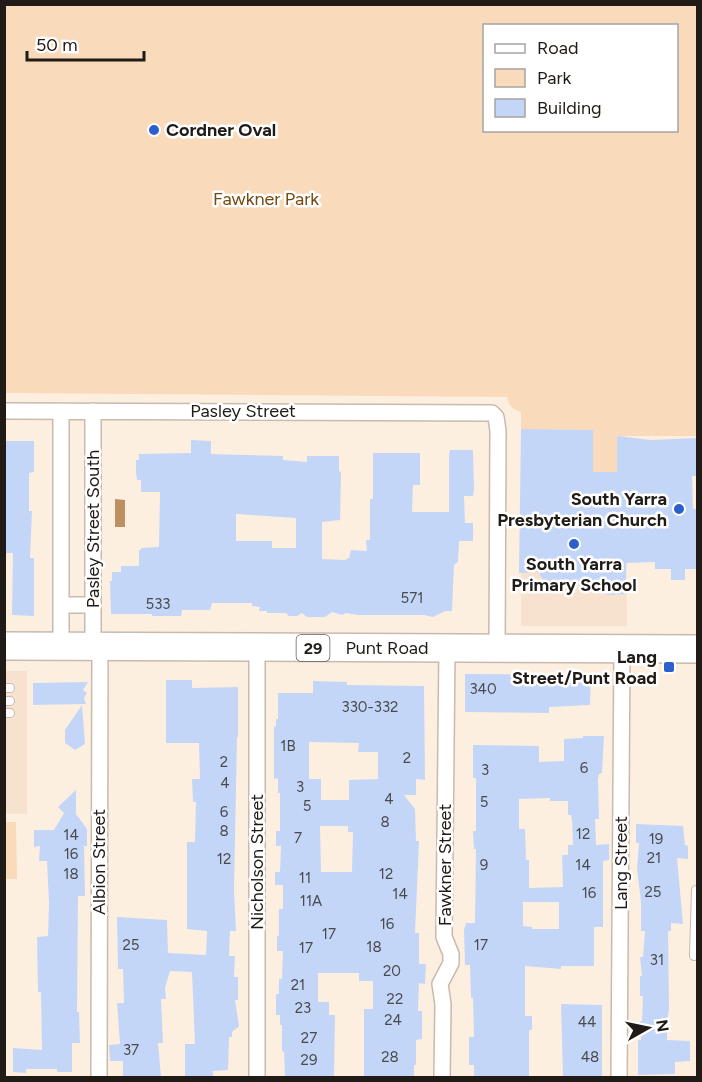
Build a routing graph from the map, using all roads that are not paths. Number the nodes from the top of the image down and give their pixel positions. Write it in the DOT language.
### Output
graph roads {
  1 [pos="4,411"];
  2 [pos="61,411"];
  3 [pos="93,411"];
  4 [pos="61,605"];
  5 [pos="93,605"];
  6 [pos="4,646"];
  7 [pos="61,646"];
  8 [pos="97,647"];
  9 [pos="257,648"];
  10 [pos="447,649"];
  11 [pos="497,649"];
  12 [pos="698,649"];
  13 [pos="622,650"];
  14 [pos="696,890"];
  15 [pos="696,909"];
  16 [pos="694,956"];
  17 [pos="99,1077"];
  18 [pos="257,1077"];
  19 [pos="442,1077"];
  20 [pos="619,1077"];
  1 -- 2 [label="street, Pasley Street"];
  2 -- 3 [label="street, Pasley Street"];
  2 -- 4 [label="street, Pasley Street South"];
  3 -- 5 [label="street, Pasley Street South"];
  3 -- 11 [label="street, Pasley Street"];
  4 -- 5 [label="street"];
  4 -- 7 [label="street, Pasley Street South"];
  5 -- 8 [label="street, Pasley Street South"];
  6 -- 7 [label="highway, Punt Road / 29"];
  7 -- 8 [label="highway, Punt Road / 29"];
  8 -- 9 [label="highway, Punt Road / 29"];
  8 -- 17 [label="street, Albion Street"];
  9 -- 10 [label="highway, Punt Road / 29"];
  9 -- 18 [label="street, Nicholson Street"];
  10 -- 11 [label="highway, Punt Road / 29"];
  10 -- 19 [label="street, Fawkner Street"];
  11 -- 13 [label="highway, Punt Road / 29"];
  12 -- 13 [label="highway, Punt Road / 29"];
  13 -- 20 [label="street, Lang Street"];
  14 -- 15 [label="lane"];
  15 -- 16 [label="lane"];
}
